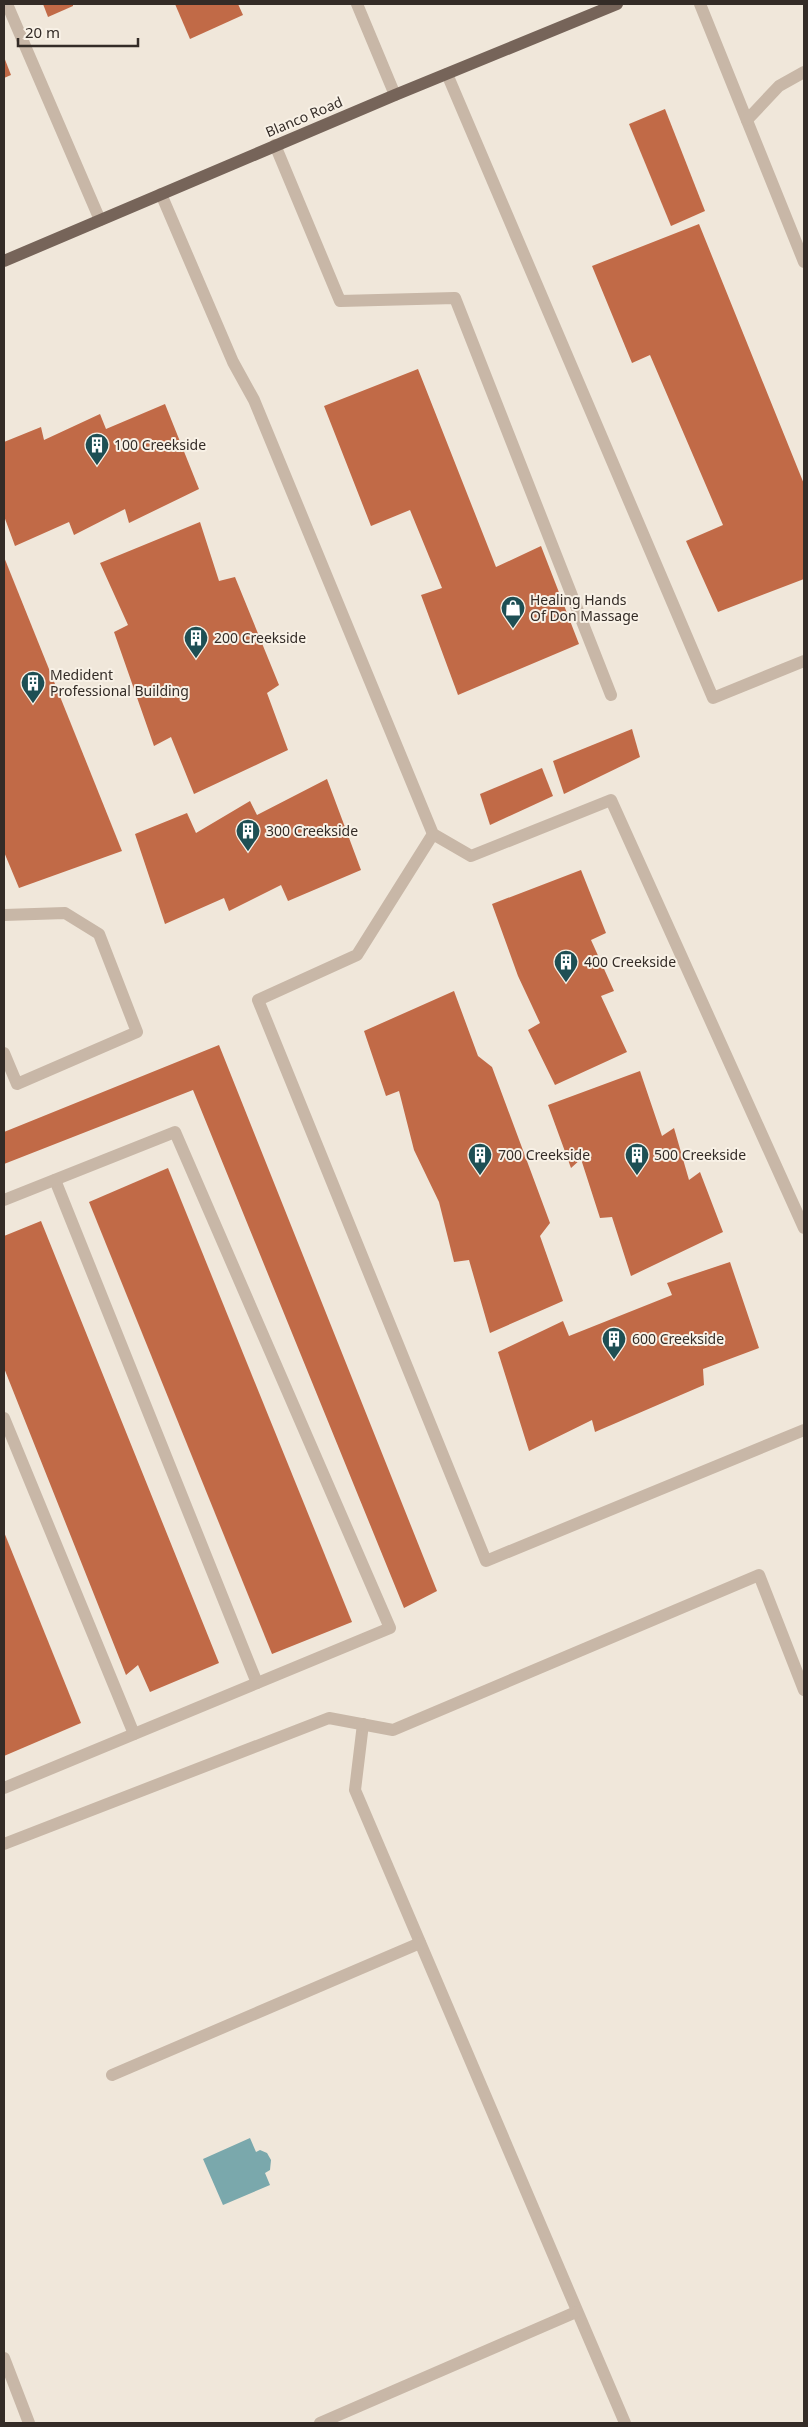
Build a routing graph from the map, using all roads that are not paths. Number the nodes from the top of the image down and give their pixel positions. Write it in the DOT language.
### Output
graph roads {
  1 [pos="7,4"];
  2 [pos="357,4"];
  3 [pos="617,4"];
  4 [pos="700,4"];
  5 [pos="804,72"];
  6 [pos="447,74"];
  7 [pos="395,94"];
  8 [pos="747,120"];
  9 [pos="275,145"];
  10 [pos="161,194"];
  11 [pos="100,220"];
  12 [pos="4,261"];
  13 [pos="804,262"];
  14 [pos="804,661"];
  15 [pos="611,695"];
  16 [pos="433,834"];
  17 [pos="4,915"];
  18 [pos="4,1052"];
  19 [pos="55,1180"];
  20 [pos="4,1200"];
  21 [pos="804,1228"];
  22 [pos="4,1418"];
  23 [pos="804,1430"];
  24 [pos="257,1683"];
  25 [pos="804,1690"];
  26 [pos="363,1724"];
  27 [pos="134,1734"];
  28 [pos="4,1788"];
  29 [pos="4,1844"];
  30 [pos="420,1943"];
  31 [pos="112,2075"];
  32 [pos="576,2312"];
  33 [pos="4,2358"];
  34 [pos="29,2423"];
  35 [pos="320,2423"];
  36 [pos="626,2423"];
  1 -- 11 [label="street"];
  2 -- 7 [label="street"];
  3 -- 6 [label="main road, Blanco Road"];
  4 -- 8 [label="street"];
  5 -- 8 [label="street"];
  6 -- 7 [label="main road, Blanco Road"];
  6 -- 14 [label="street"];
  7 -- 9 [label="main road, Blanco Road"];
  8 -- 13 [label="street"];
  9 -- 10 [label="main road, Blanco Road"];
  9 -- 15 [label="street"];
  10 -- 11 [label="main road, Blanco Road"];
  10 -- 16 [label="street"];
  11 -- 12 [label="main road, Blanco Road"];
  16 -- 21 [label="street"];
  16 -- 23 [label="street"];
  17 -- 18 [label="street"];
  19 -- 20 [label="street"];
  19 -- 24 [label="street"];
  19 -- 24 [label="street"];
  22 -- 27 [label="street"];
  24 -- 27 [label="street"];
  25 -- 26 [label="street"];
  26 -- 29 [label="street"];
  26 -- 30 [label="street"];
  27 -- 28 [label="street"];
  30 -- 31 [label="street"];
  30 -- 32 [label="street"];
  32 -- 35 [label="street"];
  32 -- 36 [label="street"];
  33 -- 34 [label="street"];
}
